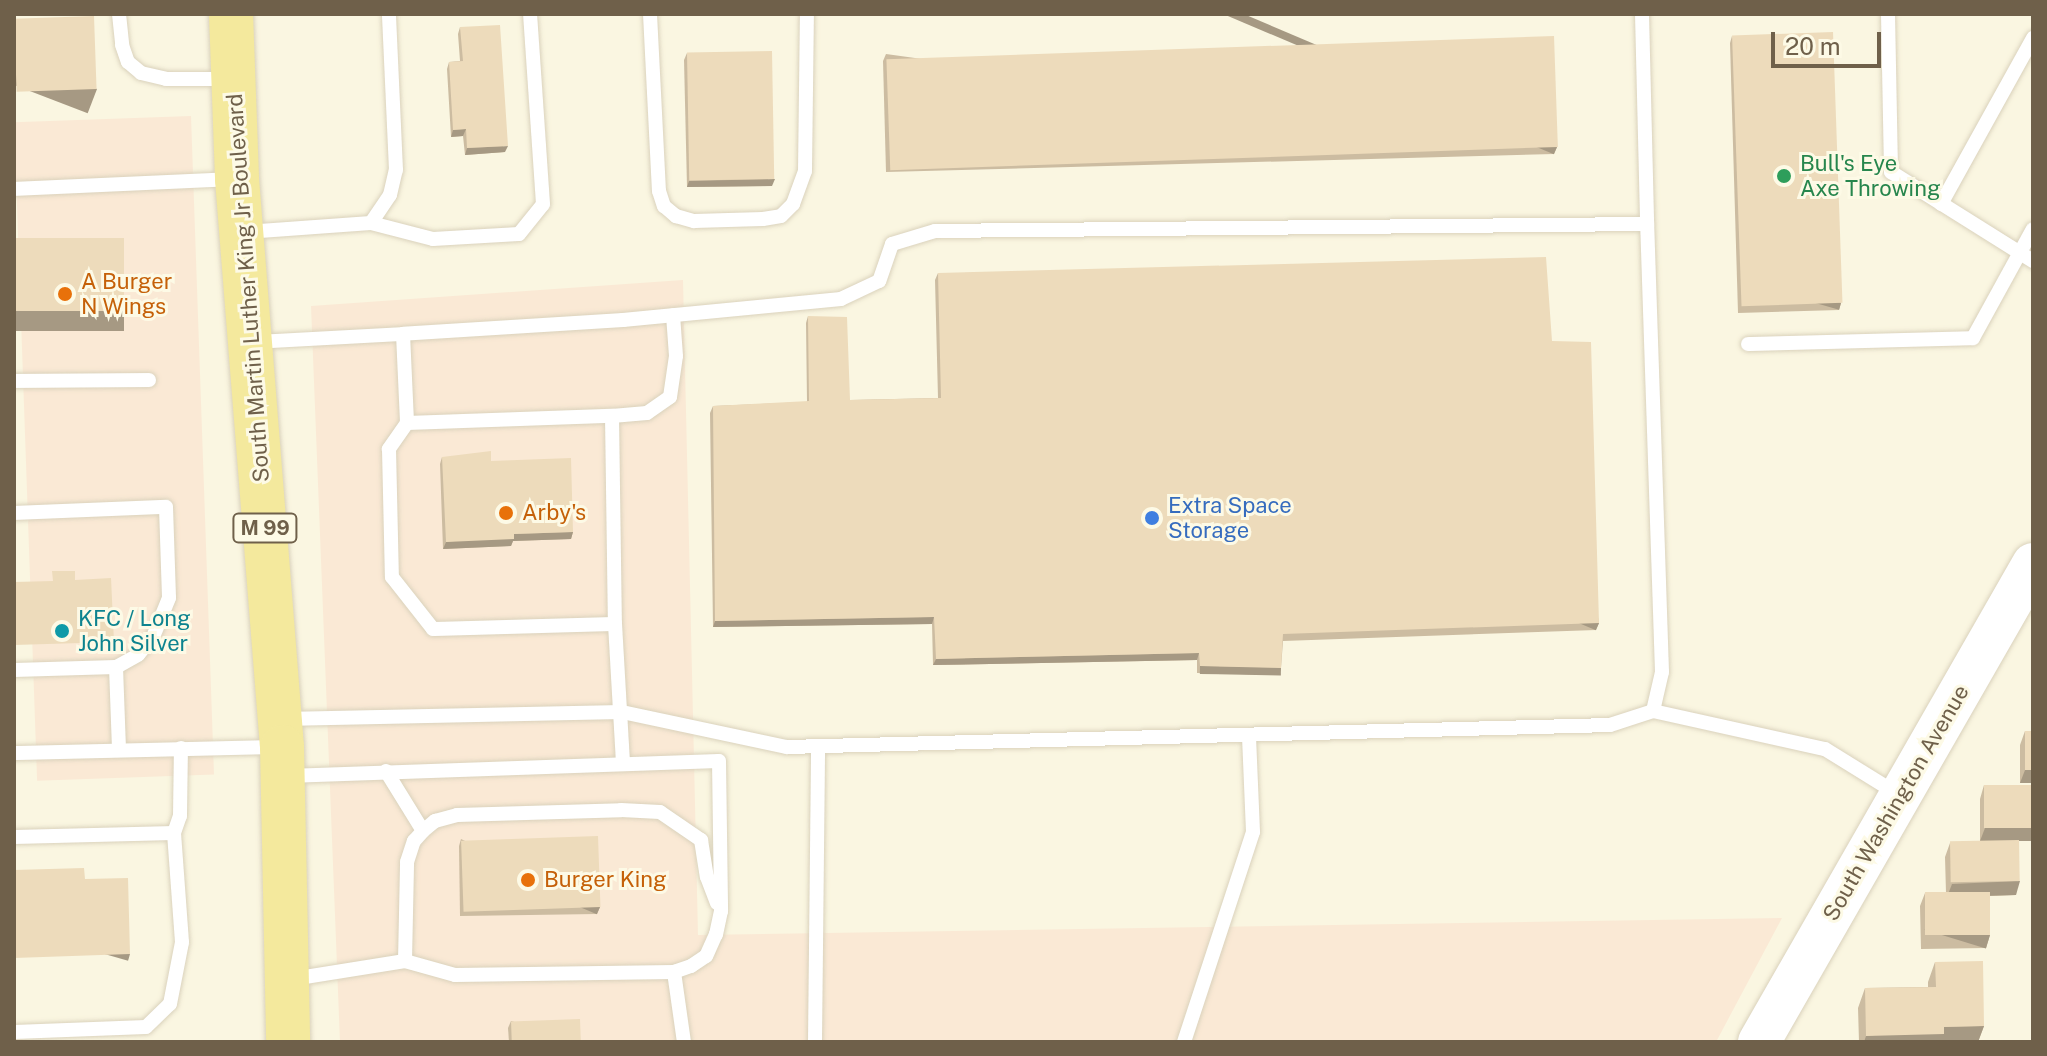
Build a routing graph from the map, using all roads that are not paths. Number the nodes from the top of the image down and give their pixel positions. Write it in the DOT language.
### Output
graph roads {
  1 [pos="119,14"];
  2 [pos="231,14"];
  3 [pos="389,14"];
  4 [pos="530,14"];
  5 [pos="650,14"];
  6 [pos="807,14"];
  7 [pos="1642,14"];
  8 [pos="1888,14"];
  9 [pos="2033,38"];
  10 [pos="233,79"];
  11 [pos="237,179"];
  12 [pos="14,189"];
  13 [pos="1941,204"];
  14 [pos="371,223"];
  15 [pos="1647,224"];
  16 [pos="2033,229"];
  17 [pos="242,233"];
  18 [pos="2027,257"];
  19 [pos="673,315"];
  20 [pos="403,334"];
  21 [pos="250,343"];
  22 [pos="1748,344"];
  23 [pos="149,380"];
  24 [pos="14,381"];
  25 [pos="612,416"];
  26 [pos="407,423"];
  27 [pos="14,513"];
  28 [pos="2033,564"];
  29 [pos="615,624"];
  30 [pos="116,667"];
  31 [pos="14,670"];
  32 [pos="1653,711"];
  33 [pos="622,712"];
  34 [pos="1249,735"];
  35 [pos="818,746"];
  36 [pos="282,747"];
  37 [pos="181,748"];
  38 [pos="119,750"];
  39 [pos="14,753"];
  40 [pos="623,763"];
  41 [pos="386,771"];
  42 [pos="1900,795"];
  43 [pos="423,831"];
  44 [pos="174,833"];
  45 [pos="14,837"];
  46 [pos="721,911"];
  47 [pos="405,961"];
  48 [pos="674,972"];
  49 [pos="287,979"];
  50 [pos="14,1032"];
  51 [pos="288,1042"];
  52 [pos="684,1042"];
  53 [pos="815,1042"];
  54 [pos="1184,1042"];
  55 [pos="1759,1042"];
  1 -- 10 [label="lane"];
  2 -- 10 [label="main road, South Martin Luther King Jr Boulevard / M 99"];
  3 -- 14 [label="lane"];
  4 -- 14 [label="lane"];
  5 -- 6 [label="lane"];
  7 -- 15 [label="lane"];
  8 -- 13 [label="lane"];
  9 -- 13 [label="lane"];
  10 -- 11 [label="main road, South Martin Luther King Jr Boulevard / M 99"];
  11 -- 12 [label="lane"];
  11 -- 17 [label="main road, South Martin Luther King Jr Boulevard / M 99"];
  13 -- 18 [label="lane"];
  14 -- 17 [label="lane"];
  15 -- 19 [label="lane"];
  15 -- 32 [label="lane"];
  16 -- 18 [label="lane"];
  17 -- 21 [label="main road, South Martin Luther King Jr Boulevard / M 99"];
  18 -- 22 [label="lane"];
  19 -- 20 [label="lane"];
  19 -- 25 [label="lane"];
  20 -- 21 [label="lane"];
  20 -- 26 [label="lane"];
  21 -- 36 [label="main road, South Martin Luther King Jr Boulevard / M 99"];
  23 -- 24 [label="lane"];
  25 -- 26 [label="lane"];
  25 -- 29 [label="lane"];
  26 -- 29 [label="lane"];
  27 -- 30 [label="lane"];
  28 -- 42 [label="street, South Washington Avenue"];
  29 -- 33 [label="lane"];
  30 -- 31 [label="lane"];
  30 -- 38 [label="lane"];
  32 -- 34 [label="lane"];
  32 -- 42 [label="lane"];
  33 -- 35 [label="lane"];
  33 -- 36 [label="lane"];
  33 -- 40 [label="lane"];
  34 -- 35 [label="lane"];
  34 -- 54 [label="lane"];
  35 -- 53 [label="lane"];
  36 -- 37 [label="lane"];
  36 -- 41 [label="lane"];
  36 -- 49 [label="main road, South Martin Luther King Jr Boulevard / M 99"];
  37 -- 38 [label="lane"];
  37 -- 44 [label="lane"];
  38 -- 39 [label="lane"];
  40 -- 41 [label="lane"];
  40 -- 46 [label="lane"];
  41 -- 43 [label="lane"];
  42 -- 55 [label="street, South Washington Avenue"];
  43 -- 46 [label="lane"];
  43 -- 47 [label="lane"];
  44 -- 45 [label="lane"];
  44 -- 50 [label="lane"];
  46 -- 48 [label="lane"];
  47 -- 48 [label="lane"];
  47 -- 49 [label="lane"];
  48 -- 52 [label="lane"];
  49 -- 51 [label="main road, South Martin Luther King Jr Boulevard / M 99"];
}
